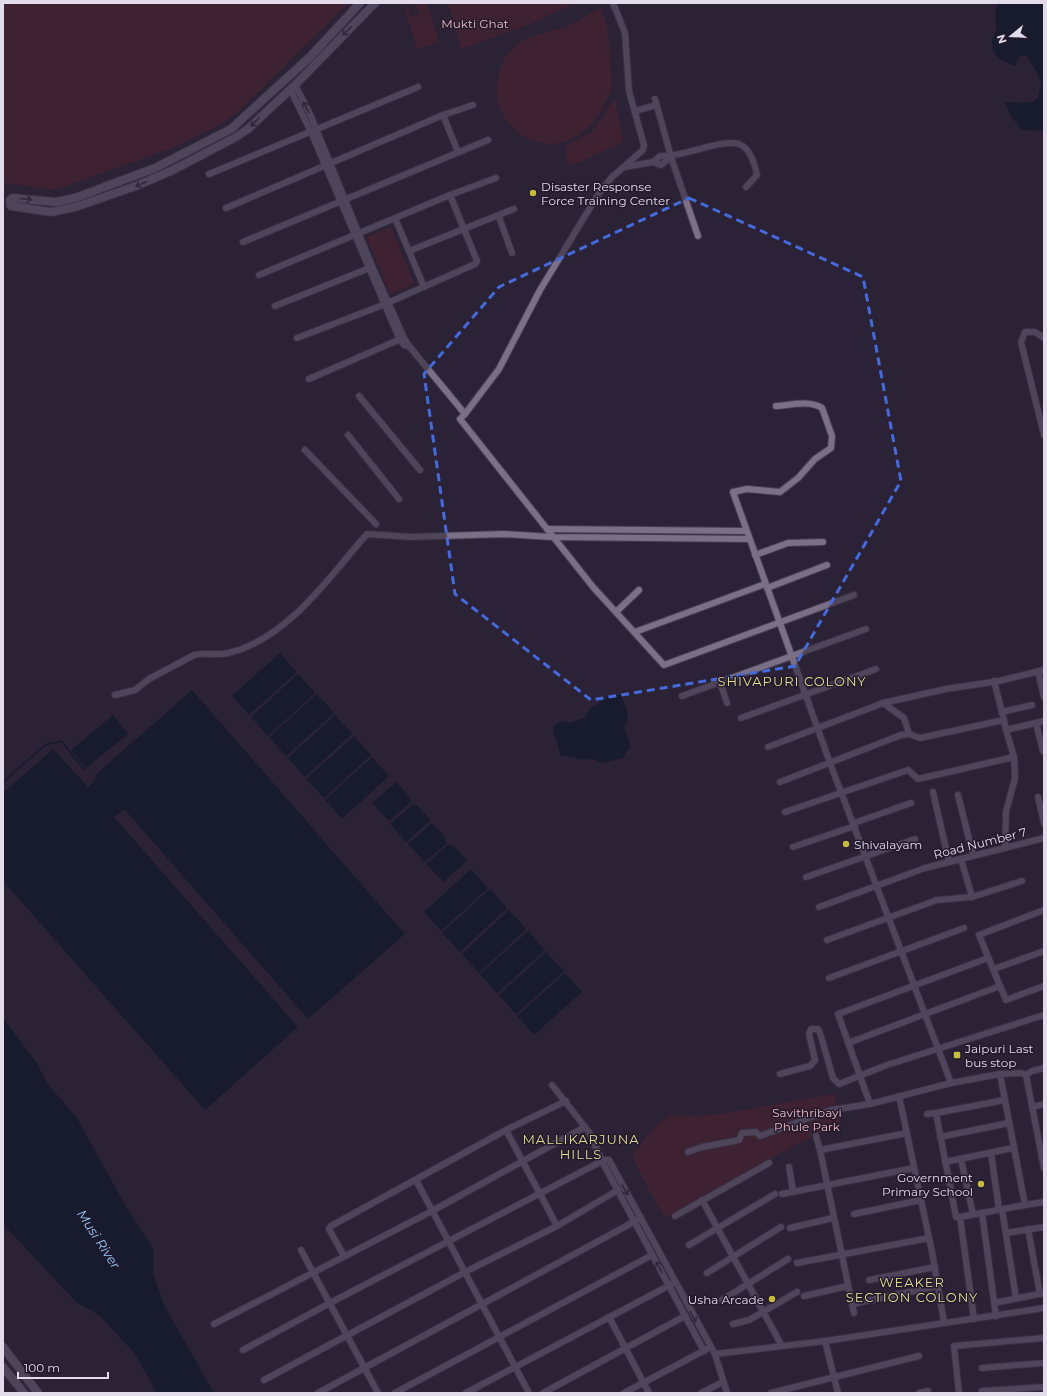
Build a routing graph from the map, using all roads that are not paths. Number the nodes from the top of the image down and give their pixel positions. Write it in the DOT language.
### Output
graph roads {
  1 [pos="360,3"];
  2 [pos="375,3"];
  3 [pos="613,3"];
  4 [pos="293,87"];
  5 [pos="418,87"];
  6 [pos="473,104"];
  7 [pos="635,111"];
  8 [pos="443,115"];
  9 [pos="314,130"];
  10 [pos="488,140"];
  11 [pos="458,152"];
  12 [pos="185,153"];
  13 [pos="671,157"];
  14 [pos="189,161"];
  15 [pos="328,165"];
  16 [pos="623,168"];
  17 [pos="209,174"];
  18 [pos="496,178"];
  19 [pos="746,187"];
  20 [pos="450,194"];
  21 [pos="343,200"];
  22 [pos="226,208"];
  23 [pos="514,209"];
  24 [pos="496,216"];
  25 [pos="395,218"];
  26 [pos="463,229"];
  27 [pos="357,234"];
  28 [pos="698,236"];
  29 [pos="243,242"];
  30 [pos="409,251"];
  31 [pos="512,253"];
  32 [pos="370,268"];
  33 [pos="259,275"];
  34 [pos="424,286"];
  35 [pos="386,304"];
  36 [pos="275,306"];
  37 [pos="297,338"];
  38 [pos="1044,338"];
  39 [pos="402,339"];
  40 [pos="309,379"];
  41 [pos="360,396"];
  42 [pos="1044,403"];
  43 [pos="1037,405"];
  44 [pos="776,406"];
  45 [pos="465,414"];
  46 [pos="348,435"];
  47 [pos="1044,435"];
  48 [pos="305,450"];
  49 [pos="420,470"];
  50 [pos="399,499"];
  51 [pos="376,524"];
  52 [pos="546,529"];
  53 [pos="652,531"];
  54 [pos="746,531"];
  55 [pos="552,537"];
  56 [pos="652,538"];
  57 [pos="749,539"];
  58 [pos="823,542"];
  59 [pos="755,555"];
  60 [pos="828,565"];
  61 [pos="766,586"];
  62 [pos="639,590"];
  63 [pos="854,595"];
  64 [pos="616,612"];
  65 [pos="779,622"];
  66 [pos="866,629"];
  67 [pos="635,632"];
  68 [pos="791,655"];
  69 [pos="876,669"];
  70 [pos="1041,671"];
  71 [pos="994,681"];
  72 [pos="720,682"];
  73 [pos="115,695"];
  74 [pos="806,695"];
  75 [pos="682,696"];
  76 [pos="1044,697"];
  77 [pos="728,703"];
  78 [pos="883,703"];
  79 [pos="1032,705"];
  80 [pos="1002,712"];
  81 [pos="741,718"];
  82 [pos="1004,720"];
  83 [pos="1044,721"];
  84 [pos="1036,723"];
  85 [pos="818,728"];
  86 [pos="1006,730"];
  87 [pos="909,734"];
  88 [pos="768,747"];
  89 [pos="1043,751"];
  90 [pos="1014,757"];
  91 [pos="830,763"];
  92 [pos="780,782"];
  93 [pos="842,792"];
  94 [pos="932,792"];
  95 [pos="958,794"];
  96 [pos="1038,796"];
  97 [pos="911,803"];
  98 [pos="785,812"];
  99 [pos="1044,822"];
  100 [pos="854,824"];
  101 [pos="1044,838"];
  102 [pos="915,839"];
  103 [pos="793,847"];
  104 [pos="1005,848"];
  105 [pos="973,855"];
  106 [pos="866,856"];
  107 [pos="961,858"];
  108 [pos="949,862"];
  109 [pos="806,877"];
  110 [pos="1022,880"];
  111 [pos="876,885"];
  112 [pos="972,897"];
  113 [pos="819,907"];
  114 [pos="1044,910"];
  115 [pos="889,918"];
  116 [pos="964,928"];
  117 [pos="827,940"];
  118 [pos="902,951"];
  119 [pos="1044,951"];
  120 [pos="988,958"];
  121 [pos="994,969"];
  122 [pos="829,978"];
  123 [pos="914,985"];
  124 [pos="1000,986"];
  125 [pos="1044,986"];
  126 [pos="925,1014"];
  127 [pos="1044,1015"];
  128 [pos="848,1043"];
  129 [pos="938,1048"];
  130 [pos="1044,1068"];
  131 [pos="780,1074"];
  132 [pos="1000,1074"];
  133 [pos="1026,1075"];
  134 [pos="859,1076"];
  135 [pos="951,1083"];
  136 [pos="552,1085"];
  137 [pos="899,1096"];
  138 [pos="1005,1100"];
  139 [pos="566,1101"];
  140 [pos="870,1104"];
  141 [pos="1044,1104"];
  142 [pos="1033,1107"];
  143 [pos="936,1113"];
  144 [pos="927,1114"];
  145 [pos="1009,1123"];
  146 [pos="585,1127"];
  147 [pos="506,1130"];
  148 [pos="907,1133"];
  149 [pos="816,1136"];
  150 [pos="940,1137"];
  151 [pos="1041,1140"];
  152 [pos="1013,1148"];
  153 [pos="820,1150"];
  154 [pos="688,1152"];
  155 [pos="991,1153"];
  156 [pos="961,1159"];
  157 [pos="604,1160"];
  158 [pos="523,1161"];
  159 [pos="945,1162"];
  160 [pos="769,1163"];
  161 [pos="789,1167"];
  162 [pos="914,1168"];
  163 [pos="1044,1168"];
  164 [pos="416,1180"];
  165 [pos="827,1185"];
  166 [pos="618,1190"];
  167 [pos="794,1191"];
  168 [pos="540,1194"];
  169 [pos="775,1194"];
  170 [pos="782,1194"];
  171 [pos="702,1200"];
  172 [pos="921,1200"];
  173 [pos="1044,1202"];
  174 [pos="1025,1205"];
  175 [pos="1001,1209"];
  176 [pos="432,1211"];
  177 [pos="982,1213"];
  178 [pos="854,1214"];
  179 [pos="974,1214"];
  180 [pos="675,1216"];
  181 [pos="960,1217"];
  182 [pos="641,1218"];
  183 [pos="834,1218"];
  184 [pos="635,1222"];
  185 [pos="557,1226"];
  186 [pos="781,1227"];
  187 [pos="1044,1227"];
  188 [pos="790,1228"];
  189 [pos="718,1229"];
  190 [pos="1028,1229"];
  191 [pos="1006,1233"];
  192 [pos="929,1238"];
  193 [pos="449,1242"];
  194 [pos="689,1245"];
  195 [pos="302,1250"];
  196 [pos="842,1254"];
  197 [pos="652,1255"];
  198 [pos="344,1256"];
  199 [pos="733,1257"];
  200 [pos="788,1259"];
  201 [pos="797,1263"];
  202 [pos="935,1267"];
  203 [pos="313,1272"];
  204 [pos="465,1272"];
  205 [pos="707,1273"];
  206 [pos="869,1280"];
  207 [pos="675,1282"];
  208 [pos="748,1284"];
  209 [pos="668,1285"];
  210 [pos="848,1286"];
  211 [pos="938,1286"];
  212 [pos="797,1292"];
  213 [pos="1042,1293"];
  214 [pos="804,1296"];
  215 [pos="1016,1298"];
  216 [pos="722,1300"];
  217 [pos="330,1302"];
  218 [pos="994,1303"];
  219 [pos="482,1304"];
  220 [pos="852,1304"];
  221 [pos="1044,1308"];
  222 [pos="764,1312"];
  223 [pos="854,1312"];
  224 [pos="685,1316"];
  225 [pos="996,1316"];
  226 [pos="609,1317"];
  227 [pos="974,1319"];
  228 [pos="944,1322"];
  229 [pos="214,1324"];
  230 [pos="733,1324"];
  231 [pos="347,1335"];
  232 [pos="499,1336"];
  233 [pos="1044,1338"];
  234 [pos="825,1340"];
  235 [pos="782,1346"];
  236 [pos="3,1347"];
  237 [pos="710,1347"];
  238 [pos="626,1348"];
  239 [pos="243,1350"];
  240 [pos="704,1351"];
  241 [pos="715,1354"];
  242 [pos="920,1356"];
  243 [pos="1044,1363"];
  244 [pos="515,1367"];
  245 [pos="364,1368"];
  246 [pos="982,1368"];
  247 [pos="4,1372"];
  248 [pos="834,1376"];
  249 [pos="264,1380"];
  250 [pos="644,1382"];
  251 [pos="723,1382"];
  252 [pos="1044,1386"];
  253 [pos="928,1391"];
  254 [pos="982,1391"];
  255 [pos="24,1393"];
  256 [pos="38,1393"];
  257 [pos="318,1393"];
  258 [pos="378,1393"];
  259 [pos="395,1393"];
  260 [pos="466,1393"];
  261 [pos="529,1393"];
  262 [pos="543,1393"];
  263 [pos="624,1393"];
  264 [pos="649,1393"];
  265 [pos="701,1393"];
  266 [pos="727,1393"];
  267 [pos="771,1393"];
  268 [pos="838,1393"];
  269 [pos="919,1393"];
  270 [pos="959,1393"];
  1 -- 12 [label="street"];
  2 -- 4 [label="street, one-way"];
  3 -- 7 [label="street"];
  9 -- 4 [label="street, one-way"];
  4 -- 14 [label="street, one-way"];
  5 -- 9 [label="street"];
  6 -- 8 [label="street"];
  7 -- 13 [label="street"];
  7 -- 16 [label="street"];
  8 -- 11 [label="street"];
  8 -- 15 [label="street"];
  9 -- 15 [label="street"];
  9 -- 17 [label="street"];
  10 -- 11 [label="street"];
  11 -- 21 [label="street"];
  12 -- 14 [label="street"];
  14 -- 12 [label="street, one-way"];
  13 -- 16 [label="street"];
  13 -- 19 [label="street"];
  13 -- 28 [label="street"];
  15 -- 21 [label="street"];
  15 -- 22 [label="street"];
  16 -- 45 [label="street"];
  18 -- 20 [label="street"];
  20 -- 25 [label="street"];
  20 -- 26 [label="street"];
  21 -- 27 [label="street"];
  21 -- 29 [label="street"];
  23 -- 24 [label="street"];
  24 -- 26 [label="street"];
  24 -- 31 [label="street"];
  25 -- 27 [label="street"];
  25 -- 30 [label="street"];
  26 -- 30 [label="street"];
  26 -- 34 [label="street"];
  27 -- 32 [label="street"];
  27 -- 33 [label="street"];
  30 -- 34 [label="street"];
  32 -- 35 [label="street"];
  32 -- 36 [label="street"];
  34 -- 35 [label="street"];
  35 -- 37 [label="street"];
  35 -- 39 [label="street"];
  38 -- 43 [label="street"];
  39 -- 40 [label="street"];
  39 -- 45 [label="street"];
  41 -- 49 [label="street"];
  42 -- 43 [label="street"];
  43 -- 47 [label="street"];
  44 -- 54 [label="street"];
  45 -- 52 [label="street"];
  46 -- 50 [label="street"];
  48 -- 51 [label="street"];
  52 -- 53 [label="street"];
  52 -- 55 [label="street"];
  53 -- 54 [label="street"];
  53 -- 56 [label="street"];
  54 -- 57 [label="street"];
  55 -- 56 [label="street"];
  55 -- 64 [label="street"];
  55 -- 73 [label="street"];
  56 -- 57 [label="street"];
  57 -- 59 [label="street"];
  58 -- 59 [label="street"];
  59 -- 61 [label="street"];
  60 -- 61 [label="street"];
  61 -- 65 [label="street"];
  61 -- 67 [label="street"];
  62 -- 64 [label="street"];
  63 -- 65 [label="street"];
  64 -- 67 [label="street"];
  65 -- 67 [label="street"];
  65 -- 68 [label="street"];
  66 -- 68 [label="street"];
  68 -- 72 [label="street"];
  68 -- 74 [label="street"];
  69 -- 74 [label="street"];
  70 -- 71 [label="street"];
  70 -- 76 [label="street"];
  71 -- 78 [label="street"];
  71 -- 80 [label="street"];
  72 -- 75 [label="street"];
  72 -- 77 [label="street"];
  74 -- 81 [label="street"];
  74 -- 85 [label="street"];
  78 -- 85 [label="street"];
  78 -- 87 [label="street"];
  79 -- 80 [label="street"];
  80 -- 82 [label="street"];
  82 -- 86 [label="street"];
  82 -- 87 [label="street"];
  83 -- 84 [label="street"];
  84 -- 86 [label="street"];
  84 -- 89 [label="street"];
  85 -- 88 [label="street"];
  85 -- 91 [label="street"];
  86 -- 90 [label="street"];
  87 -- 91 [label="street"];
  90 -- 93 [label="street"];
  90 -- 104 [label="street"];
  91 -- 92 [label="street"];
  91 -- 93 [label="street"];
  93 -- 98 [label="street"];
  93 -- 100 [label="street"];
  94 -- 108 [label="street"];
  95 -- 105 [label="street"];
  96 -- 99 [label="street"];
  97 -- 100 [label="street"];
  100 -- 103 [label="street"];
  100 -- 106 [label="street"];
  101 -- 104 [label="street, Road Number 7"];
  102 -- 106 [label="street"];
  104 -- 105 [label="street, Road Number 7"];
  105 -- 107 [label="street, Road Number 7"];
  106 -- 109 [label="street"];
  106 -- 111 [label="street"];
  107 -- 108 [label="street, Road Number 7"];
  107 -- 112 [label="street"];
  108 -- 111 [label="street, Road Number 7"];
  110 -- 112 [label="street"];
  111 -- 113 [label="street, Road Number 7"];
  111 -- 115 [label="street"];
  112 -- 115 [label="street"];
  114 -- 120 [label="street"];
  115 -- 117 [label="street"];
  115 -- 118 [label="street"];
  116 -- 118 [label="street"];
  118 -- 122 [label="street"];
  118 -- 123 [label="street"];
  119 -- 121 [label="street"];
  120 -- 121 [label="street"];
  120 -- 123 [label="street"];
  121 -- 124 [label="street"];
  123 -- 126 [label="street"];
  123 -- 128 [label="street"];
  124 -- 125 [label="street"];
  124 -- 126 [label="street"];
  126 -- 128 [label="street"];
  126 -- 129 [label="street"];
  127 -- 129 [label="street"];
  128 -- 134 [label="street"];
  129 -- 134 [label="street"];
  129 -- 135 [label="street"];
  130 -- 133 [label="street"];
  131 -- 134 [label="street"];
  132 -- 133 [label="street"];
  132 -- 135 [label="street"];
  132 -- 138 [label="street"];
  133 -- 142 [label="street"];
  134 -- 140 [label="street"];
  135 -- 137 [label="street"];
  136 -- 139 [label="street"];
  137 -- 140 [label="street"];
  137 -- 148 [label="street"];
  138 -- 143 [label="street"];
  138 -- 145 [label="street"];
  139 -- 146 [label="street"];
  139 -- 147 [label="street"];
  140 -- 154 [label="street"];
  141 -- 142 [label="street"];
  142 -- 151 [label="street"];
  143 -- 144 [label="street"];
  143 -- 150 [label="street"];
  145 -- 150 [label="street"];
  145 -- 152 [label="street"];
  146 -- 157 [label="street"];
  146 -- 158 [label="street"];
  147 -- 158 [label="street"];
  147 -- 164 [label="street"];
  148 -- 153 [label="street"];
  148 -- 162 [label="street"];
  149 -- 153 [label="street"];
  150 -- 159 [label="street"];
  151 -- 163 [label="street"];
  152 -- 155 [label="street"];
  152 -- 174 [label="street"];
  153 -- 165 [label="street"];
  155 -- 156 [label="street"];
  155 -- 175 [label="street"];
  156 -- 159 [label="street"];
  156 -- 179 [label="street"];
  157 -- 166 [label="street"];
  157 -- 168 [label="street"];
  157 -- 182 [label="street, one-way"];
  158 -- 168 [label="street"];
  158 -- 176 [label="street"];
  159 -- 181 [label="street"];
  160 -- 171 [label="street"];
  161 -- 167 [label="street"];
  162 -- 165 [label="street"];
  162 -- 172 [label="street"];
  164 -- 176 [label="street"];
  164 -- 198 [label="street"];
  165 -- 167 [label="street"];
  165 -- 183 [label="street"];
  166 -- 184 [label="street"];
  166 -- 185 [label="street"];
  167 -- 170 [label="street"];
  168 -- 185 [label="street"];
  168 -- 193 [label="street"];
  169 -- 189 [label="street"];
  171 -- 180 [label="street"];
  171 -- 189 [label="street"];
  172 -- 178 [label="street"];
  172 -- 192 [label="street"];
  173 -- 174 [label="street"];
  174 -- 175 [label="street"];
  175 -- 177 [label="street"];
  175 -- 191 [label="street"];
  176 -- 193 [label="street"];
  176 -- 198 [label="street"];
  177 -- 179 [label="street"];
  177 -- 218 [label="street"];
  179 -- 181 [label="street"];
  181 -- 227 [label="street"];
  182 -- 184 [label="street"];
  182 -- 207 [label="street"];
  183 -- 188 [label="street"];
  183 -- 196 [label="street"];
  184 -- 197 [label="street"];
  184 -- 219 [label="street"];
  185 -- 204 [label="street"];
  186 -- 199 [label="street"];
  187 -- 190 [label="street"];
  189 -- 194 [label="street"];
  189 -- 199 [label="street"];
  190 -- 191 [label="street"];
  190 -- 213 [label="street"];
  191 -- 215 [label="street"];
  192 -- 196 [label="street"];
  192 -- 202 [label="street"];
  193 -- 204 [label="street"];
  193 -- 217 [label="street"];
  195 -- 203 [label="street"];
  196 -- 201 [label="street"];
  196 -- 210 [label="street"];
  209 -- 197 [label="street, one-way"];
  197 -- 232 [label="street"];
  198 -- 203 [label="street"];
  199 -- 205 [label="street"];
  199 -- 208 [label="street"];
  200 -- 208 [label="street"];
  202 -- 206 [label="street"];
  202 -- 211 [label="street"];
  203 -- 217 [label="street"];
  203 -- 229 [label="street"];
  204 -- 219 [label="street"];
  204 -- 231 [label="street"];
  207 -- 209 [label="street"];
  207 -- 237 [label="street, one-way"];
  208 -- 216 [label="street"];
  208 -- 222 [label="street"];
  209 -- 224 [label="street"];
  209 -- 226 [label="street"];
  210 -- 214 [label="street"];
  210 -- 220 [label="street"];
  211 -- 220 [label="street"];
  211 -- 228 [label="street"];
  212 -- 222 [label="street"];
  213 -- 215 [label="street"];
  215 -- 218 [label="street"];
  217 -- 231 [label="street"];
  217 -- 239 [label="street"];
  218 -- 225 [label="street"];
  219 -- 232 [label="street"];
  219 -- 245 [label="street"];
  220 -- 223 [label="street"];
  221 -- 225 [label="street"];
  222 -- 230 [label="street"];
  222 -- 235 [label="street"];
  224 -- 238 [label="street"];
  224 -- 240 [label="street"];
  225 -- 227 [label="street"];
  226 -- 238 [label="street"];
  226 -- 244 [label="street"];
  227 -- 228 [label="street"];
  228 -- 234 [label="street"];
  231 -- 245 [label="street"];
  231 -- 249 [label="street"];
  232 -- 244 [label="street"];
  232 -- 259 [label="street"];
  233 -- 270 [label="street"];
  234 -- 235 [label="street"];
  234 -- 248 [label="street"];
  235 -- 241 [label="street"];
  236 -- 256 [label="street"];
  237 -- 240 [label="street"];
  237 -- 241 [label="street"];
  238 -- 250 [label="street"];
  238 -- 262 [label="street"];
  240 -- 250 [label="street"];
  241 -- 251 [label="street"];
  242 -- 248 [label="street"];
  243 -- 246 [label="street"];
  244 -- 260 [label="street"];
  244 -- 261 [label="street"];
  245 -- 257 [label="street"];
  245 -- 258 [label="street"];
  247 -- 255 [label="street"];
  248 -- 267 [label="street"];
  248 -- 268 [label="street"];
  250 -- 263 [label="street"];
  250 -- 264 [label="street"];
  251 -- 265 [label="street"];
  251 -- 266 [label="street"];
  252 -- 254 [label="street"];
  253 -- 269 [label="street"];
}
